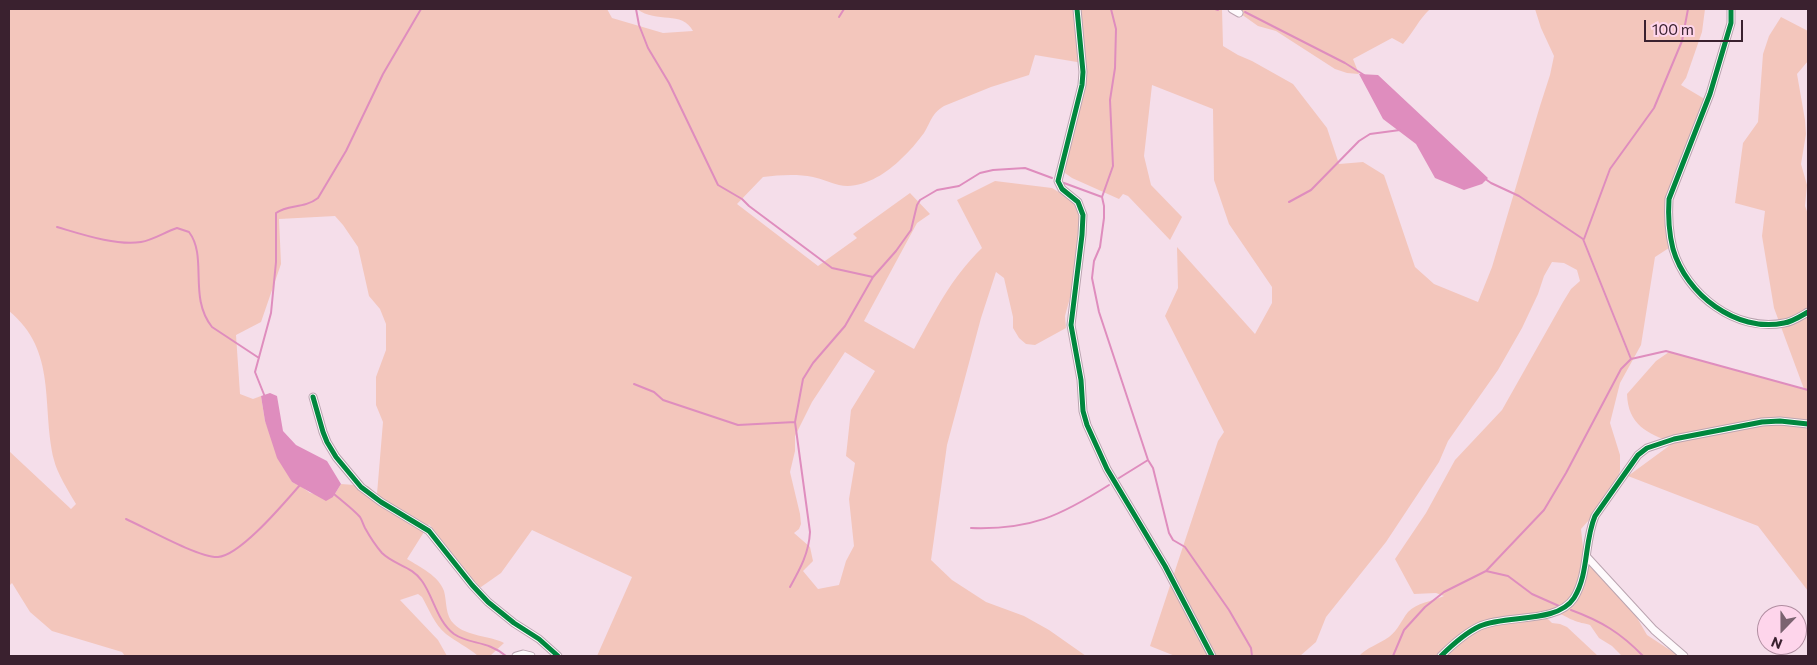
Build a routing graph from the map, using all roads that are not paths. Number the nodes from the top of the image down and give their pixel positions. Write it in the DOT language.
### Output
graph roads {
  1 [pos="1077,9"];
  2 [pos="1232,9"];
  3 [pos="1731,9"];
  4 [pos="1239,13"];
  5 [pos="1808,312"];
  6 [pos="313,397"];
  7 [pos="1808,424"];
  8 [pos="1587,557"];
  9 [pos="516,656"];
  10 [pos="531,656"];
  11 [pos="558,656"];
  12 [pos="1212,656"];
  13 [pos="1441,656"];
  14 [pos="1684,656"];
  1 -- 12 [label="street"];
  2 -- 4 [label="street"];
  3 -- 5 [label="street"];
  6 -- 11 [label="street"];
  7 -- 8 [label="street"];
  8 -- 13 [label="street"];
  8 -- 14 [label="street"];
  9 -- 10 [label="street"];
}
